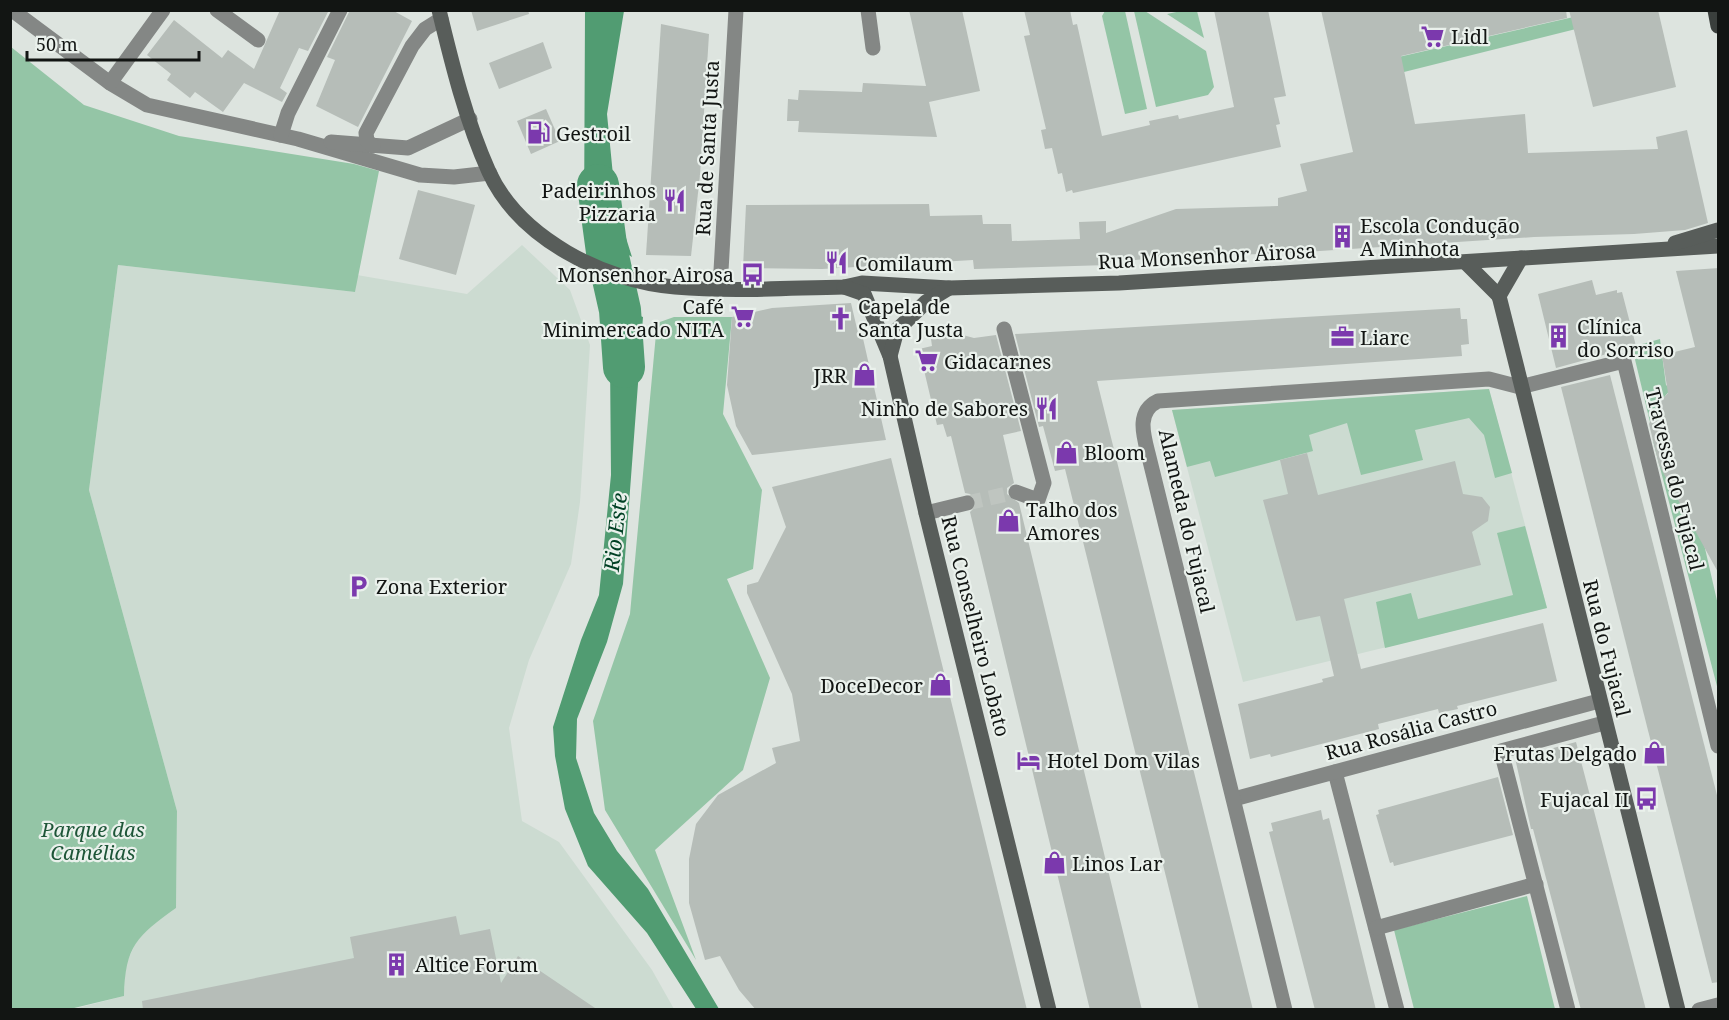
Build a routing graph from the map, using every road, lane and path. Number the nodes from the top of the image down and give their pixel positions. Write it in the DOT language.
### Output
graph roads {
  1 [pos="12,10"];
  2 [pos="163,10"];
  3 [pos="217,10"];
  4 [pos="340,10"];
  5 [pos="736,10"];
  6 [pos="868,10"];
  7 [pos="1715,10"];
  8 [pos="440,15"];
  9 [pos="1719,26"];
  10 [pos="258,40"];
  11 [pos="873,48"];
  12 [pos="110,83"];
  13 [pos="470,119"];
  14 [pos="281,135"];
  15 [pos="298,139"];
  16 [pos="373,146"];
  17 [pos="490,173"];
  18 [pos="1719,230"];
  19 [pos="1719,246"];
  20 [pos="1649,250"];
  21 [pos="1521,258"];
  22 [pos="1467,264"];
  23 [pos="844,287"];
  24 [pos="720,288"];
  25 [pos="949,288"];
  26 [pos="1499,296"];
  27 [pos="1004,329"];
  28 [pos="890,356"];
  29 [pos="1520,387"];
  30 [pos="1016,492"];
  31 [pos="968,503"];
  32 [pos="926,513"];
  33 [pos="1599,701"];
  34 [pos="1604,723"];
  35 [pos="1719,746"];
  36 [pos="1335,772"];
  37 [pos="1234,800"];
  38 [pos="1536,884"];
  39 [pos="1376,928"];
  40 [pos="1719,1005"];
  41 [pos="1049,1010"];
  42 [pos="1286,1010"];
  43 [pos="1397,1010"];
  44 [pos="1568,1010"];
  45 [pos="1678,1010"];
  46 [pos="1699,1010"];
  1 -- 12 [label="street"];
  2 -- 12 [label="street"];
  3 -- 10 [label="street"];
  4 -- 14 [label="street"];
  5 -- 24 [label="street, Rua de Santa Justa"];
  6 -- 11 [label="street"];
  7 -- 9 [label="main road"];
  8 -- 13 [label="main road"];
  8 -- 16 [label="street"];
  12 -- 14 [label="street"];
  13 -- 16 [label="street"];
  13 -- 17 [label="main road"];
  14 -- 15 [label="street"];
  15 -- 16 [label="street"];
  15 -- 17 [label="street"];
  17 -- 24 [label="main road"];
  18 -- 20 [label="main road"];
  19 -- 20 [label="main road"];
  20 -- 21 [label="main road"];
  21 -- 22 [label="main road, Rua Monsenhor Airosa"];
  21 -- 26 [label="main road"];
  22 -- 25 [label="main road, Rua Monsenhor Airosa"];
  22 -- 26 [label="main road"];
  23 -- 24 [label="main road"];
  23 -- 25 [label="main road, Rua Monsenhor Airosa"];
  23 -- 28 [label="main road, Rua Conselheiro Lobato"];
  25 -- 28 [label="main road"];
  26 -- 29 [label="main road, Rua do Fujacal"];
  27 -- 30 [label="street"];
  28 -- 32 [label="main road, Rua Conselheiro Lobato"];
  29 -- 33 [label="main road, Rua do Fujacal"];
  29 -- 35 [label="street, Travessa do Fujacal"];
  29 -- 37 [label="street, Alameda do Fujacal"];
  31 -- 32 [label="street"];
  32 -- 41 [label="main road, Rua Conselheiro Lobato"];
  33 -- 34 [label="main road, Rua do Fujacal"];
  33 -- 36 [label="street, Rua Rosália Castro"];
  34 -- 38 [label="street"];
  34 -- 45 [label="main road, Rua do Fujacal"];
  36 -- 37 [label="street, Rua Rosália Castro"];
  36 -- 39 [label="street"];
  37 -- 42 [label="street, Alameda do Fujacal"];
  38 -- 39 [label="street"];
  38 -- 44 [label="street"];
  39 -- 43 [label="street"];
  40 -- 46 [label="street"];
}
